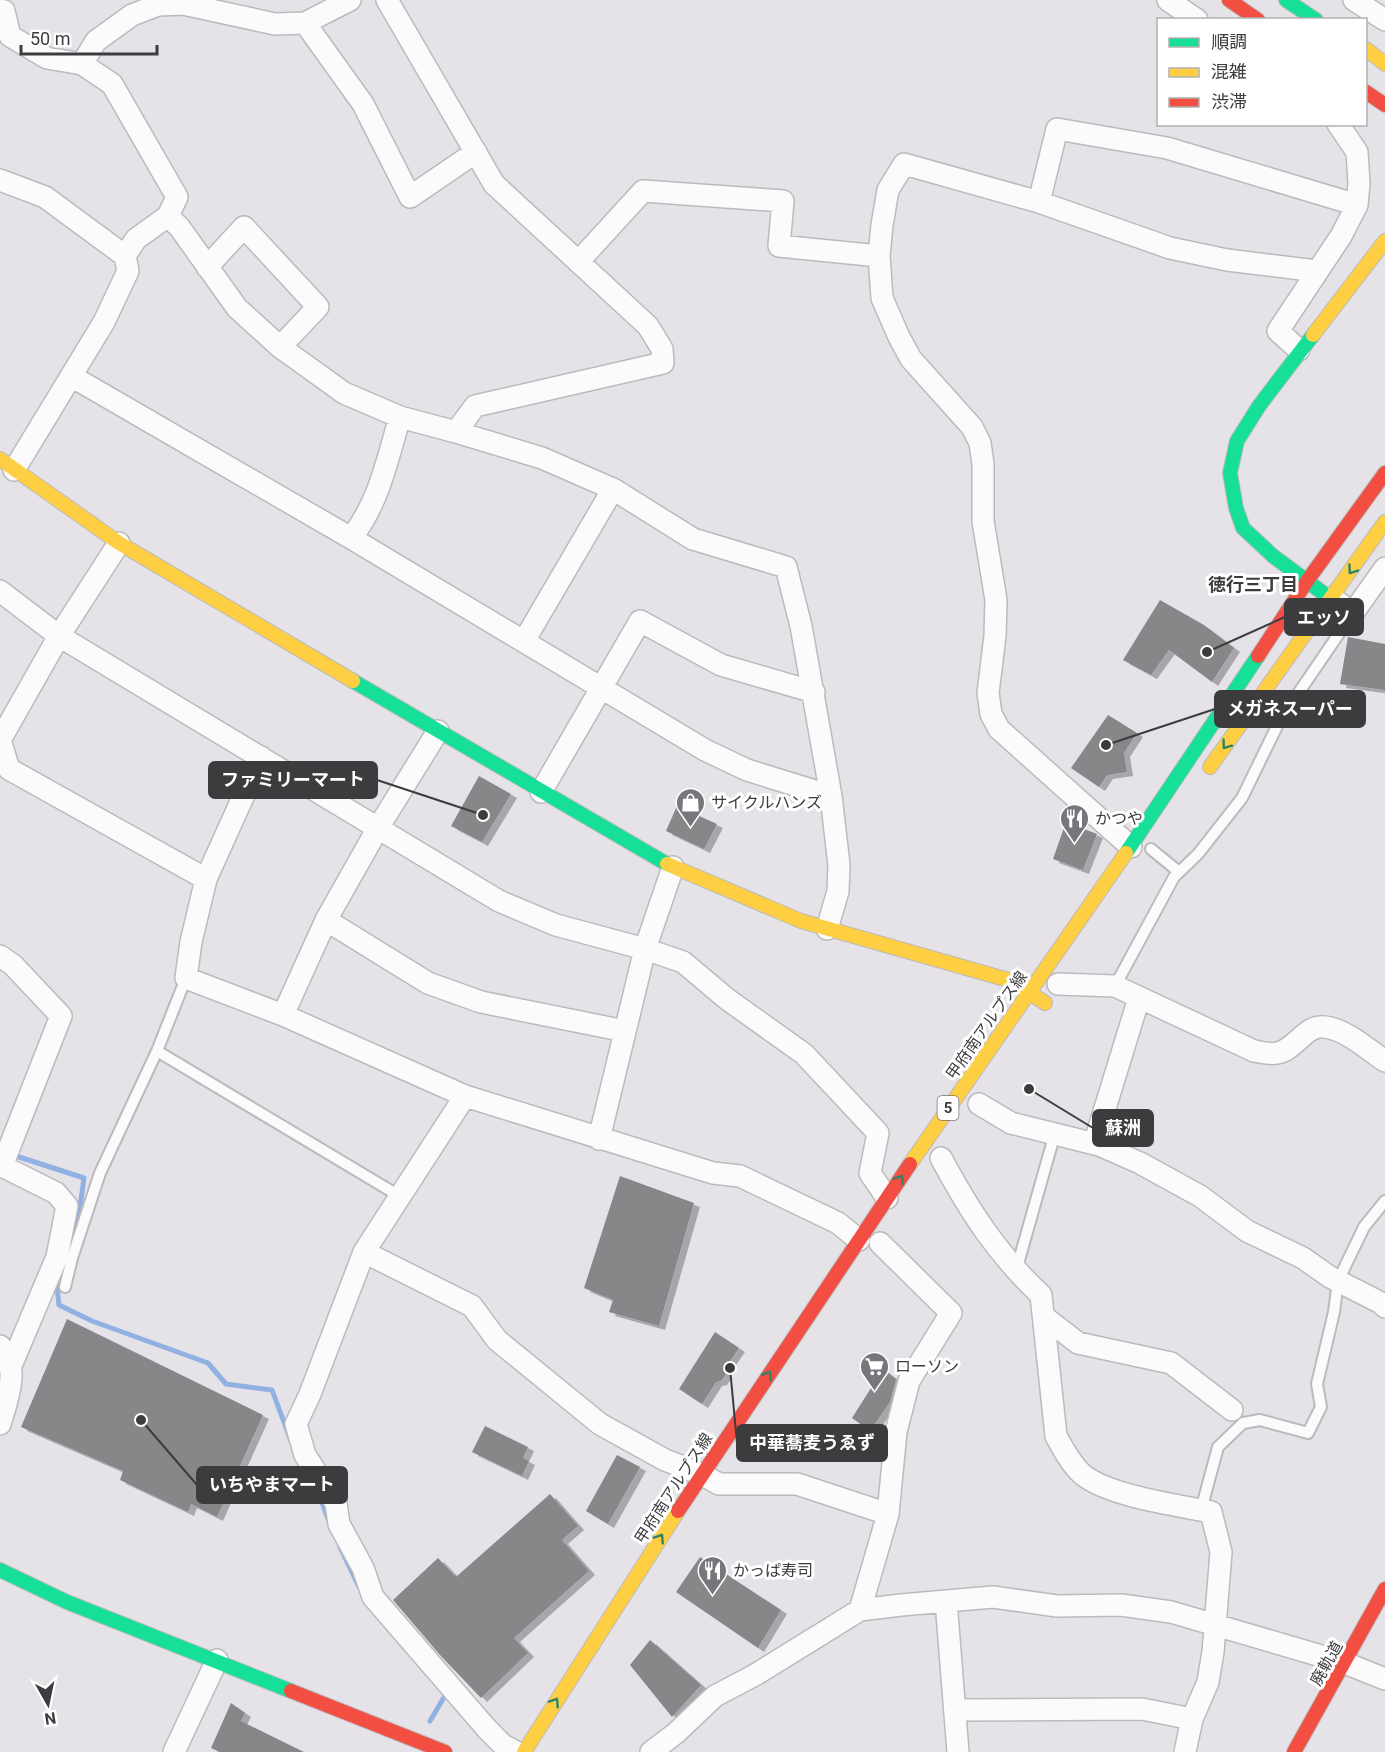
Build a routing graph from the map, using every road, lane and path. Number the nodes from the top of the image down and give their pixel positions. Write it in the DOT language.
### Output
graph roads {
  1 [pos="350,0"];
  2 [pos="387,0"];
  3 [pos="1168,0"];
  4 [pos="1229,0"];
  5 [pos="1286,0"];
  6 [pos="1300,0"];
  7 [pos="1354,0"];
  8 [pos="0,10"];
  9 [pos="1194,18"];
  10 [pos="1255,18"];
  11 [pos="1313,18"];
  12 [pos="1323,18"];
  13 [pos="1385,20"];
  14 [pos="305,23"];
  15 [pos="1367,52"];
  16 [pos="82,64"];
  17 [pos="1385,64"];
  18 [pos="1367,94"];
  19 [pos="1367,107"];
  20 [pos="1382,111"];
  21 [pos="1339,126"];
  22 [pos="476,152"];
  23 [pos="0,180"];
  24 [pos="1039,201"];
  25 [pos="1357,205"];
  26 [pos="168,216"];
  27 [pos="1385,241"];
  28 [pos="125,256"];
  29 [pos="879,256"];
  30 [pos="578,262"];
  31 [pos="207,267"];
  32 [pos="1317,271"];
  33 [pos="280,347"];
  34 [pos="1299,350"];
  35 [pos="71,376"];
  36 [pos="400,417"];
  37 [pos="456,432"];
  38 [pos="7,465"];
  39 [pos="1385,473"];
  40 [pos="614,489"];
  41 [pos="1385,522"];
  42 [pos="351,538"];
  43 [pos="119,543"];
  44 [pos="1385,568"];
  45 [pos="1307,581"];
  46 [pos="0,591"];
  47 [pos="1332,598"];
  48 [pos="1353,613"];
  49 [pos="59,636"];
  50 [pos="524,641"];
  51 [pos="603,687"];
  52 [pos="814,692"];
  53 [pos="438,731"];
  54 [pos="0,740"];
  55 [pos="261,757"];
  56 [pos="1200,782"];
  57 [pos="541,792"];
  58 [pos="831,796"];
  59 [pos="378,828"];
  60 [pos="1146,849"];
  61 [pos="673,867"];
  62 [pos="1179,872"];
  63 [pos="206,879"];
  64 [pos="326,920"];
  65 [pos="827,929"];
  66 [pos="645,950"];
  67 [pos="0,956"];
  68 [pos="186,978"];
  69 [pos="1061,979"];
  70 [pos="1115,986"];
  71 [pos="1029,993"];
  72 [pos="1139,998"];
  73 [pos="283,1014"];
  74 [pos="626,1031"];
  75 [pos="158,1051"];
  76 [pos="1385,1061"];
  77 [pos="465,1096"];
  78 [pos="979,1104"];
  79 [pos="1054,1133"];
  80 [pos="599,1139"];
  81 [pos="1094,1144"];
  82 [pos="941,1158"];
  83 [pos="401,1197"];
  84 [pos="887,1198"];
  85 [pos="1385,1201"];
  86 [pos="875,1242"];
  87 [pos="364,1252"];
  88 [pos="1016,1272"];
  89 [pos="1338,1281"];
  90 [pos="65,1287"];
  91 [pos="1385,1307"];
  92 [pos="1043,1316"];
  93 [pos="0,1346"];
  94 [pos="10,1368"];
  95 [pos="1232,1410"];
  96 [pos="0,1424"];
  97 [pos="714,1483"];
  98 [pos="1201,1510"];
  99 [pos="888,1514"];
  100 [pos="0,1570"];
  101 [pos="1385,1589"];
  102 [pos="946,1602"];
  103 [pos="860,1610"];
  104 [pos="1216,1624"];
  105 [pos="217,1660"];
  106 [pos="1345,1663"];
  107 [pos="1385,1679"];
  108 [pos="955,1710"];
  109 [pos="1192,1719"];
  110 [pos="174,1752"];
  111 [pos="445,1752"];
  112 [pos="516,1752"];
  113 [pos="524,1752"];
  114 [pos="651,1752"];
  115 [pos="958,1752"];
  116 [pos="1185,1752"];
  117 [pos="1294,1752"];
  1 -- 14 [label="street"];
  2 -- 22 [label="street"];
  3 -- 9 [label="street"];
  4 -- 10 [label="main road"];
  5 -- 11 [label="main road"];
  6 -- 12 [label="main road"];
  7 -- 13 [label="street"];
  8 -- 16 [label="street"];
  14 -- 16 [label="street"];
  14 -- 22 [label="street"];
  15 -- 17 [label="main road"];
  16 -- 26 [label="street"];
  18 -- 20 [label="main road"];
  19 -- 20 [label="main road"];
  21 -- 25 [label="street"];
  22 -- 30 [label="street"];
  23 -- 28 [label="street"];
  24 -- 25 [label="street"];
  24 -- 29 [label="street"];
  24 -- 32 [label="street"];
  25 -- 32 [label="street"];
  26 -- 28 [label="street"];
  26 -- 31 [label="street"];
  27 -- 34 [label="main road"];
  28 -- 35 [label="street"];
  29 -- 30 [label="street"];
  29 -- 60 [label="street"];
  30 -- 37 [label="street"];
  31 -- 33 [label="street"];
  31 -- 33 [label="street"];
  32 -- 34 [label="street"];
  33 -- 36 [label="street"];
  34 -- 45 [label="main road"];
  35 -- 38 [label="street"];
  35 -- 42 [label="street"];
  36 -- 37 [label="street"];
  36 -- 42 [label="street"];
  37 -- 40 [label="street"];
  38 -- 43 [label="main road"];
  39 -- 45 [label="main road, 甲府南アルプス線 / 5"];
  40 -- 50 [label="street"];
  40 -- 52 [label="street"];
  41 -- 47 [label="main road, one-way"];
  42 -- 50 [label="street"];
  43 -- 49 [label="street"];
  43 -- 53 [label="main road"];
  44 -- 48 [label="street"];
  45 -- 47 [label="main road"];
  45 -- 60 [label="main road, 甲府南アルプス線 / 5"];
  46 -- 49 [label="street"];
  47 -- 48 [label="street"];
  47 -- 56 [label="main road, one-way"];
  48 -- 62 [label="lane"];
  49 -- 54 [label="street"];
  49 -- 55 [label="street"];
  50 -- 51 [label="street"];
  51 -- 52 [label="street"];
  51 -- 57 [label="street"];
  51 -- 58 [label="street"];
  52 -- 58 [label="street"];
  53 -- 57 [label="main road"];
  53 -- 59 [label="street"];
  54 -- 63 [label="street"];
  55 -- 59 [label="street"];
  55 -- 63 [label="street"];
  57 -- 61 [label="main road"];
  58 -- 65 [label="street"];
  59 -- 64 [label="street"];
  59 -- 66 [label="street"];
  60 -- 62 [label="lane"];
  60 -- 71 [label="main road, 甲府南アルプス線 / 5"];
  61 -- 65 [label="main road"];
  61 -- 66 [label="street"];
  62 -- 70 [label="lane"];
  63 -- 68 [label="street"];
  64 -- 73 [label="street"];
  64 -- 74 [label="street"];
  65 -- 71 [label="main road"];
  66 -- 74 [label="street"];
  66 -- 84 [label="street"];
  67 -- 94 [label="street"];
  68 -- 73 [label="street"];
  68 -- 75 [label="lane"];
  69 -- 70 [label="street"];
  69 -- 71 [label="main road"];
  70 -- 72 [label="street"];
  84 -- 71 [label="main road, 甲府南アルプス線 / 5, one-way"];
  72 -- 76 [label="street"];
  72 -- 81 [label="street"];
  73 -- 77 [label="street"];
  74 -- 80 [label="street"];
  75 -- 83 [label="lane"];
  75 -- 90 [label="lane"];
  77 -- 80 [label="street"];
  77 -- 83 [label="street"];
  78 -- 79 [label="street"];
  79 -- 81 [label="street"];
  79 -- 88 [label="lane"];
  80 -- 86 [label="street"];
  81 -- 89 [label="street"];
  82 -- 88 [label="street"];
  83 -- 87 [label="street"];
  84 -- 86 [label="main road, 甲府南アルプス線 / 5"];
  85 -- 89 [label="lane"];
  97 -- 86 [label="main road, 甲府南アルプス線 / 5, one-way"];
  86 -- 99 [label="street"];
  87 -- 97 [label="street"];
  87 -- 112 [label="street"];
  88 -- 92 [label="street"];
  89 -- 91 [label="street"];
  89 -- 98 [label="lane"];
  92 -- 95 [label="street"];
  92 -- 98 [label="street"];
  93 -- 94 [label="street"];
  94 -- 96 [label="street"];
  97 -- 99 [label="street"];
  113 -- 97 [label="main road, 甲府南アルプス線 / 5, one-way"];
  98 -- 104 [label="street"];
  99 -- 103 [label="street"];
  100 -- 105 [label="main road"];
  101 -- 106 [label="main road, 廃軌道"];
  102 -- 103 [label="street"];
  102 -- 104 [label="street"];
  102 -- 108 [label="street"];
  103 -- 114 [label="street"];
  104 -- 106 [label="street"];
  104 -- 109 [label="street"];
  105 -- 110 [label="street"];
  105 -- 111 [label="main road"];
  106 -- 107 [label="street"];
  106 -- 117 [label="main road, 廃軌道"];
  108 -- 109 [label="street"];
  108 -- 115 [label="street"];
  109 -- 116 [label="street"];
}
